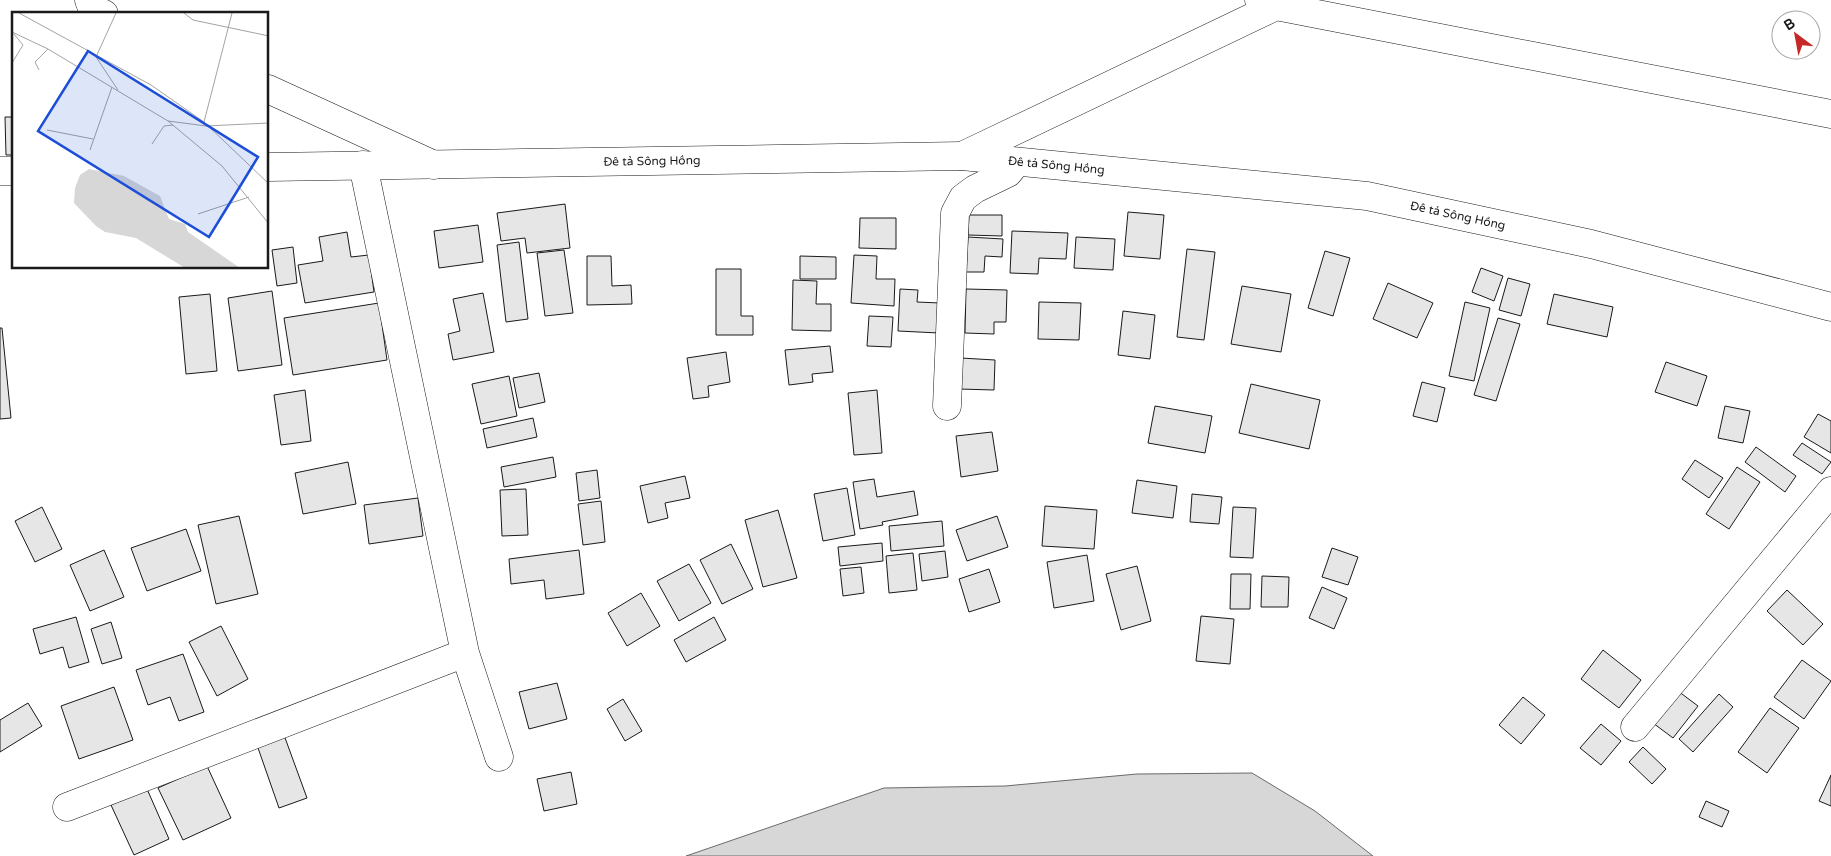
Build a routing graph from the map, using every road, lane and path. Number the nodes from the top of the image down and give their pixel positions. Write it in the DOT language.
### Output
graph roads {
  1 [pos="89,0"];
  2 [pos="1273,2"];
  3 [pos="100,12"];
  4 [pos="269,89"];
  5 [pos="1831,114"];
  6 [pos="962,156"];
  7 [pos="1017,162"];
  8 [pos="363,165"];
  9 [pos="434,165"];
  10 [pos="269,167"];
  11 [pos="1831,307"];
  12 [pos="947,406"];
  13 [pos="1831,491"];
  14 [pos="464,653"];
  15 [pos="1635,727"];
  16 [pos="500,757"];
  17 [pos="67,807"];
  1 -- 3 [label="street"];
  2 -- 5 [label="street"];
  2 -- 6 [label="street"];
  4 -- 9 [label="street"];
  6 -- 7 [label="street, Đê tả Sông Hồng"];
  6 -- 9 [label="street, Đê tả Sông Hồng"];
  7 -- 11 [label="street, Đê tả Sông Hồng"];
  7 -- 12 [label="street"];
  8 -- 9 [label="street, Đê tả Sông Hồng"];
  8 -- 10 [label="street, Đê tả Sông Hồng"];
  8 -- 14 [label="street"];
  13 -- 15 [label="street"];
  14 -- 16 [label="street"];
  14 -- 17 [label="street"];
}
